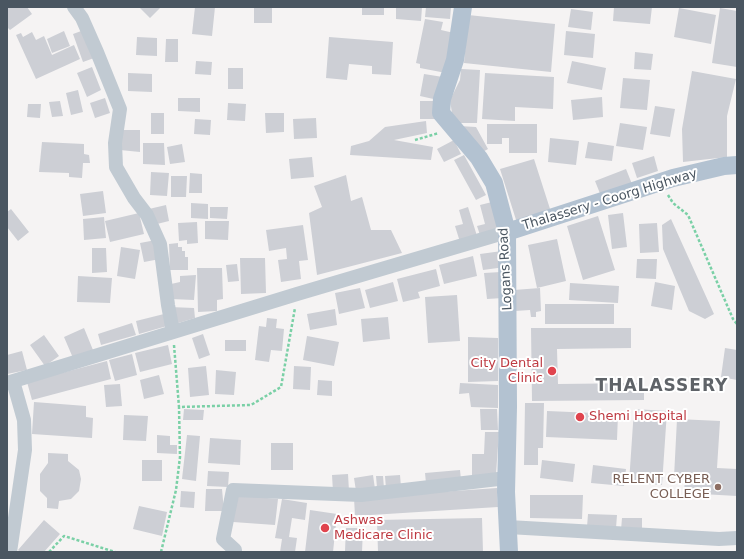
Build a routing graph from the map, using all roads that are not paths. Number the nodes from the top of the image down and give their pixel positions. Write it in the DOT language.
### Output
graph roads {
  1 [pos="74,7"];
  2 [pos="463,7"];
  3 [pos="737,165"];
  4 [pos="507,232"];
  5 [pos="173,332"];
  6 [pos="10,382"];
  7 [pos="507,478"];
  8 [pos="508,527"];
  9 [pos="737,538"];
  10 [pos="10,552"];
  11 [pos="235,552"];
  12 [pos="509,552"];
  1 -- 5 [label="street"];
  2 -- 4 [label="main road, Logans Road"];
  3 -- 4 [label="main road, Thalassery - Coorg Highway"];
  4 -- 5 [label="street"];
  4 -- 7 [label="main road, Logans Road"];
  5 -- 6 [label="street"];
  6 -- 10 [label="street"];
  7 -- 8 [label="main road, Logans Road"];
  7 -- 11 [label="street"];
  8 -- 9 [label="street"];
  8 -- 12 [label="main road, Logans Road"];
}
